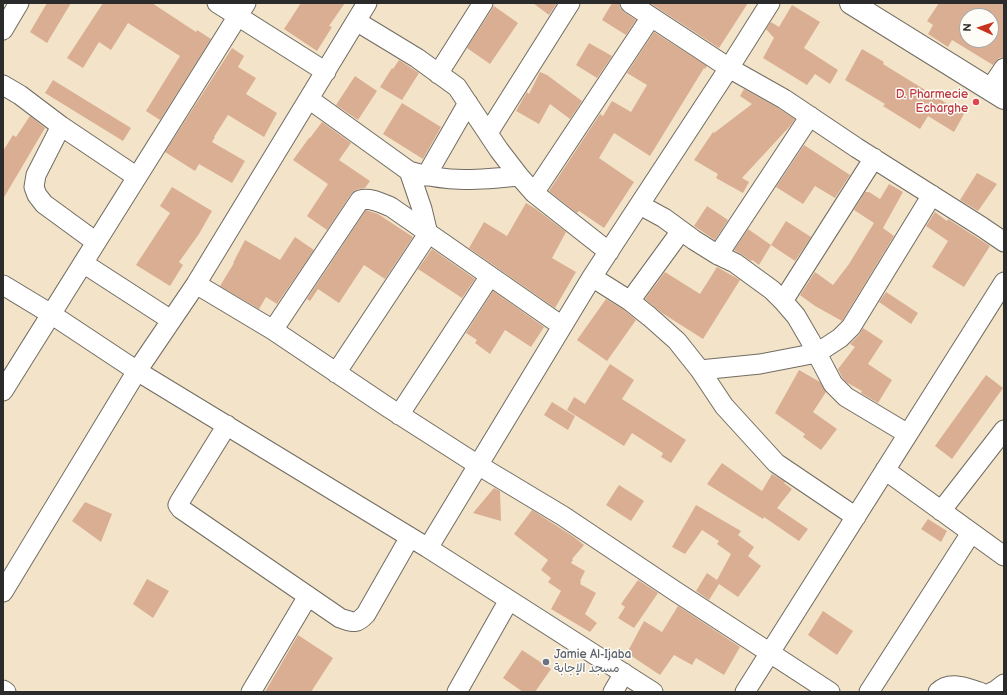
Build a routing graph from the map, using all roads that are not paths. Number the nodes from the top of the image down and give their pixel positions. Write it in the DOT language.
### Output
graph roads {
  1 [pos="19,3"];
  2 [pos="218,3"];
  3 [pos="367,3"];
  4 [pos="483,3"];
  5 [pos="570,3"];
  6 [pos="630,3"];
  7 [pos="770,3"];
  8 [pos="851,3"];
  9 [pos="242,10"];
  10 [pos="651,17"];
  11 [pos="356,22"];
  12 [pos="3,30"];
  13 [pos="729,68"];
  14 [pos="1004,68"];
  15 [pos="326,72"];
  16 [pos="438,74"];
  17 [pos="3,85"];
  18 [pos="997,94"];
  19 [pos="309,99"];
  20 [pos="468,103"];
  21 [pos="810,116"];
  22 [pos="61,126"];
  23 [pos="488,133"];
  24 [pos="874,158"];
  25 [pos="418,174"];
  26 [pos="519,176"];
  27 [pos="137,177"];
  28 [pos="534,193"];
  29 [pos="932,195"];
  30 [pos="640,204"];
  31 [pos="681,231"];
  32 [pos="428,234"];
  33 [pos="96,242"];
  34 [pos="1004,242"];
  35 [pos="609,252"];
  36 [pos="718,255"];
  37 [pos="83,263"];
  38 [pos="490,276"];
  39 [pos="592,277"];
  40 [pos="1004,282"];
  41 [pos="196,284"];
  42 [pos="3,285"];
  43 [pos="783,300"];
  44 [pos="630,301"];
  45 [pos="51,314"];
  46 [pos="171,320"];
  47 [pos="562,326"];
  48 [pos="273,330"];
  49 [pos="817,353"];
  50 [pos="700,370"];
  51 [pos="137,371"];
  52 [pos="336,373"];
  53 [pos="3,391"];
  54 [pos="399,415"];
  55 [pos="227,426"];
  56 [pos="1004,430"];
  57 [pos="908,434"];
  58 [pos="478,465"];
  59 [pos="885,470"];
  60 [pos="941,511"];
  61 [pos="856,517"];
  62 [pos="971,533"];
  63 [pos="410,537"];
  64 [pos="428,548"];
  65 [pos="1004,556"];
  66 [pos="3,592"];
  67 [pos="308,596"];
  68 [pos="509,600"];
  69 [pos="770,653"];
  70 [pos="624,673"];
  71 [pos="1004,684"];
  72 [pos="3,690"];
  73 [pos="6,692"];
  74 [pos="251,692"];
  75 [pos="456,692"];
  76 [pos="613,692"];
  77 [pos="653,692"];
  78 [pos="745,692"];
  79 [pos="830,692"];
  80 [pos="869,692"];
  81 [pos="938,692"];
  82 [pos="980,692"];
  83 [pos="992,692"];
  1 -- 12 [label="street"];
  2 -- 9 [label="street"];
  3 -- 11 [label="street"];
  4 -- 16 [label="street"];
  5 -- 23 [label="street"];
  6 -- 10 [label="street"];
  7 -- 13 [label="street"];
  8 -- 18 [label="main road"];
  9 -- 15 [label="street"];
  9 -- 27 [label="street"];
  10 -- 13 [label="street"];
  10 -- 28 [label="street"];
  11 -- 15 [label="street"];
  11 -- 16 [label="street"];
  13 -- 21 [label="street"];
  13 -- 30 [label="street"];
  14 -- 18 [label="street"];
  15 -- 19 [label="street"];
  16 -- 20 [label="street"];
  17 -- 22 [label="street"];
  19 -- 25 [label="street"];
  19 -- 41 [label="street"];
  20 -- 23 [label="street"];
  20 -- 25 [label="street"];
  21 -- 24 [label="street"];
  21 -- 36 [label="street"];
  22 -- 27 [label="street"];
  22 -- 33 [label="street"];
  23 -- 26 [label="street"];
  24 -- 29 [label="street"];
  24 -- 43 [label="street"];
  25 -- 26 [label="street"];
  25 -- 32 [label="street"];
  26 -- 28 [label="street"];
  27 -- 33 [label="street"];
  28 -- 35 [label="street"];
  29 -- 34 [label="street"];
  29 -- 49 [label="street"];
  30 -- 31 [label="street"];
  30 -- 35 [label="street"];
  31 -- 36 [label="street"];
  31 -- 44 [label="street"];
  32 -- 38 [label="street"];
  32 -- 48 [label="street"];
  32 -- 52 [label="street"];
  33 -- 37 [label="street"];
  35 -- 39 [label="street"];
  36 -- 43 [label="street"];
  37 -- 45 [label="street"];
  37 -- 46 [label="street"];
  38 -- 47 [label="street"];
  38 -- 54 [label="street"];
  39 -- 44 [label="street"];
  39 -- 47 [label="street"];
  40 -- 57 [label="street"];
  41 -- 46 [label="street"];
  41 -- 48 [label="street"];
  42 -- 45 [label="street"];
  43 -- 49 [label="street"];
  44 -- 50 [label="street"];
  45 -- 51 [label="street"];
  45 -- 53 [label="street"];
  46 -- 51 [label="street"];
  47 -- 58 [label="street"];
  48 -- 52 [label="street"];
  49 -- 50 [label="street"];
  49 -- 57 [label="street"];
  50 -- 61 [label="street"];
  51 -- 55 [label="street"];
  51 -- 66 [label="street"];
  52 -- 54 [label="street"];
  54 -- 58 [label="street"];
  55 -- 63 [label="street"];
  55 -- 67 [label="street"];
  56 -- 60 [label="street"];
  57 -- 59 [label="street"];
  58 -- 64 [label="street"];
  58 -- 69 [label="street"];
  59 -- 60 [label="street"];
  59 -- 61 [label="street"];
  60 -- 62 [label="street"];
  61 -- 69 [label="street"];
  62 -- 65 [label="street"];
  62 -- 80 [label="street"];
  63 -- 64 [label="street"];
  63 -- 67 [label="street"];
  64 -- 68 [label="street"];
  67 -- 74 [label="street"];
  68 -- 70 [label="street"];
  68 -- 75 [label="street"];
  69 -- 78 [label="street"];
  69 -- 79 [label="street"];
  70 -- 76 [label="street"];
  70 -- 77 [label="street"];
  71 -- 83 [label="street"];
  72 -- 73 [label="street"];
  81 -- 82 [label="street"];
}
